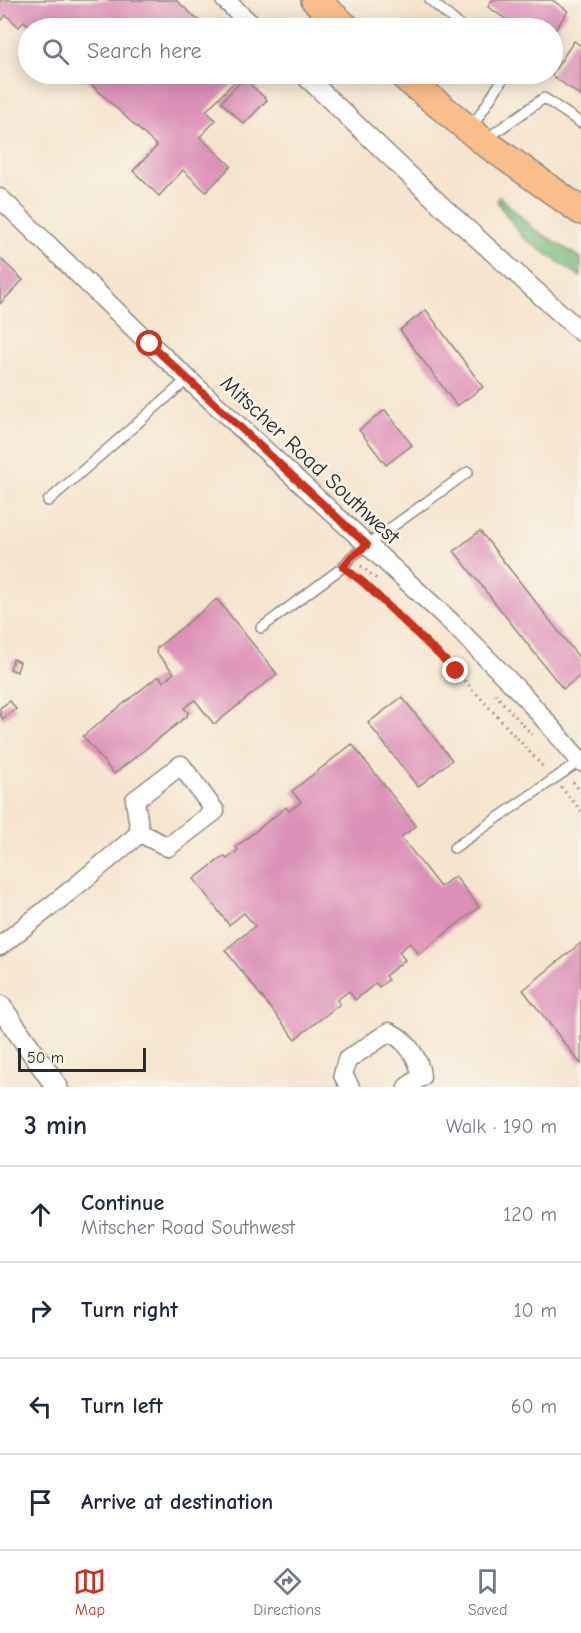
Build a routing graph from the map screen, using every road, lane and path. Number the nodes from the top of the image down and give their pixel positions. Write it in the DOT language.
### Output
graph roads {
  1 [pos="225,0"];
  2 [pos="315,0"];
  3 [pos="430,0"];
  4 [pos="244,18"];
  5 [pos="336,18"];
  6 [pos="451,18"];
  7 [pos="314,84"];
  8 [pos="413,84"];
  9 [pos="502,84"];
  10 [pos="581,123"];
  11 [pos="476,136"];
  12 [pos="0,198"];
  13 [pos="581,211"];
  14 [pos="581,332"];
  15 [pos="188,379"];
  16 [pos="468,472"];
  17 [pos="48,501"];
  18 [pos="367,545"];
  19 [pos="351,557"];
  20 [pos="343,567"];
  21 [pos="379,582"];
  22 [pos="261,628"];
  23 [pos="491,689"];
  24 [pos="542,746"];
  25 [pos="580,762"];
  26 [pos="564,772"];
  27 [pos="554,779"];
  28 [pos="581,792"];
  29 [pos="581,811"];
  30 [pos="140,833"];
  31 [pos="454,848"];
  32 [pos="0,946"];
  33 [pos="0,1006"];
  34 [pos="57,1087"];
  35 [pos="350,1087"];
  36 [pos="407,1087"];
  1 -- 4 [label="street"];
  2 -- 5 [label="main road"];
  3 -- 6 [label="lane"];
  7 -- 14 [label="street"];
  8 -- 11 [label="main road"];
  9 -- 11 [label="lane"];
  10 -- 11 [label="lane"];
  11 -- 13 [label="main road"];
  12 -- 15 [label="street, Mitscher Road Southwest"];
  15 -- 17 [label="lane"];
  15 -- 18 [label="street, Mitscher Road Southwest"];
  16 -- 18 [label="lane"];
  18 -- 19 [label="lane"];
  18 -- 25 [label="street, Mitscher Road Southwest"];
  19 -- 20 [label="lane"];
  19 -- 21 [label="path"];
  20 -- 22 [label="lane"];
  20 -- 27 [label="path"];
  23 -- 24 [label="path"];
  25 -- 26 [label="lane"];
  26 -- 27 [label="lane"];
  26 -- 28 [label="path"];
  27 -- 29 [label="path"];
  27 -- 31 [label="lane"];
  30 -- 30 [label="street"];
  30 -- 32 [label="street"];
  33 -- 34 [label="street"];
  35 -- 36 [label="street"];
}
